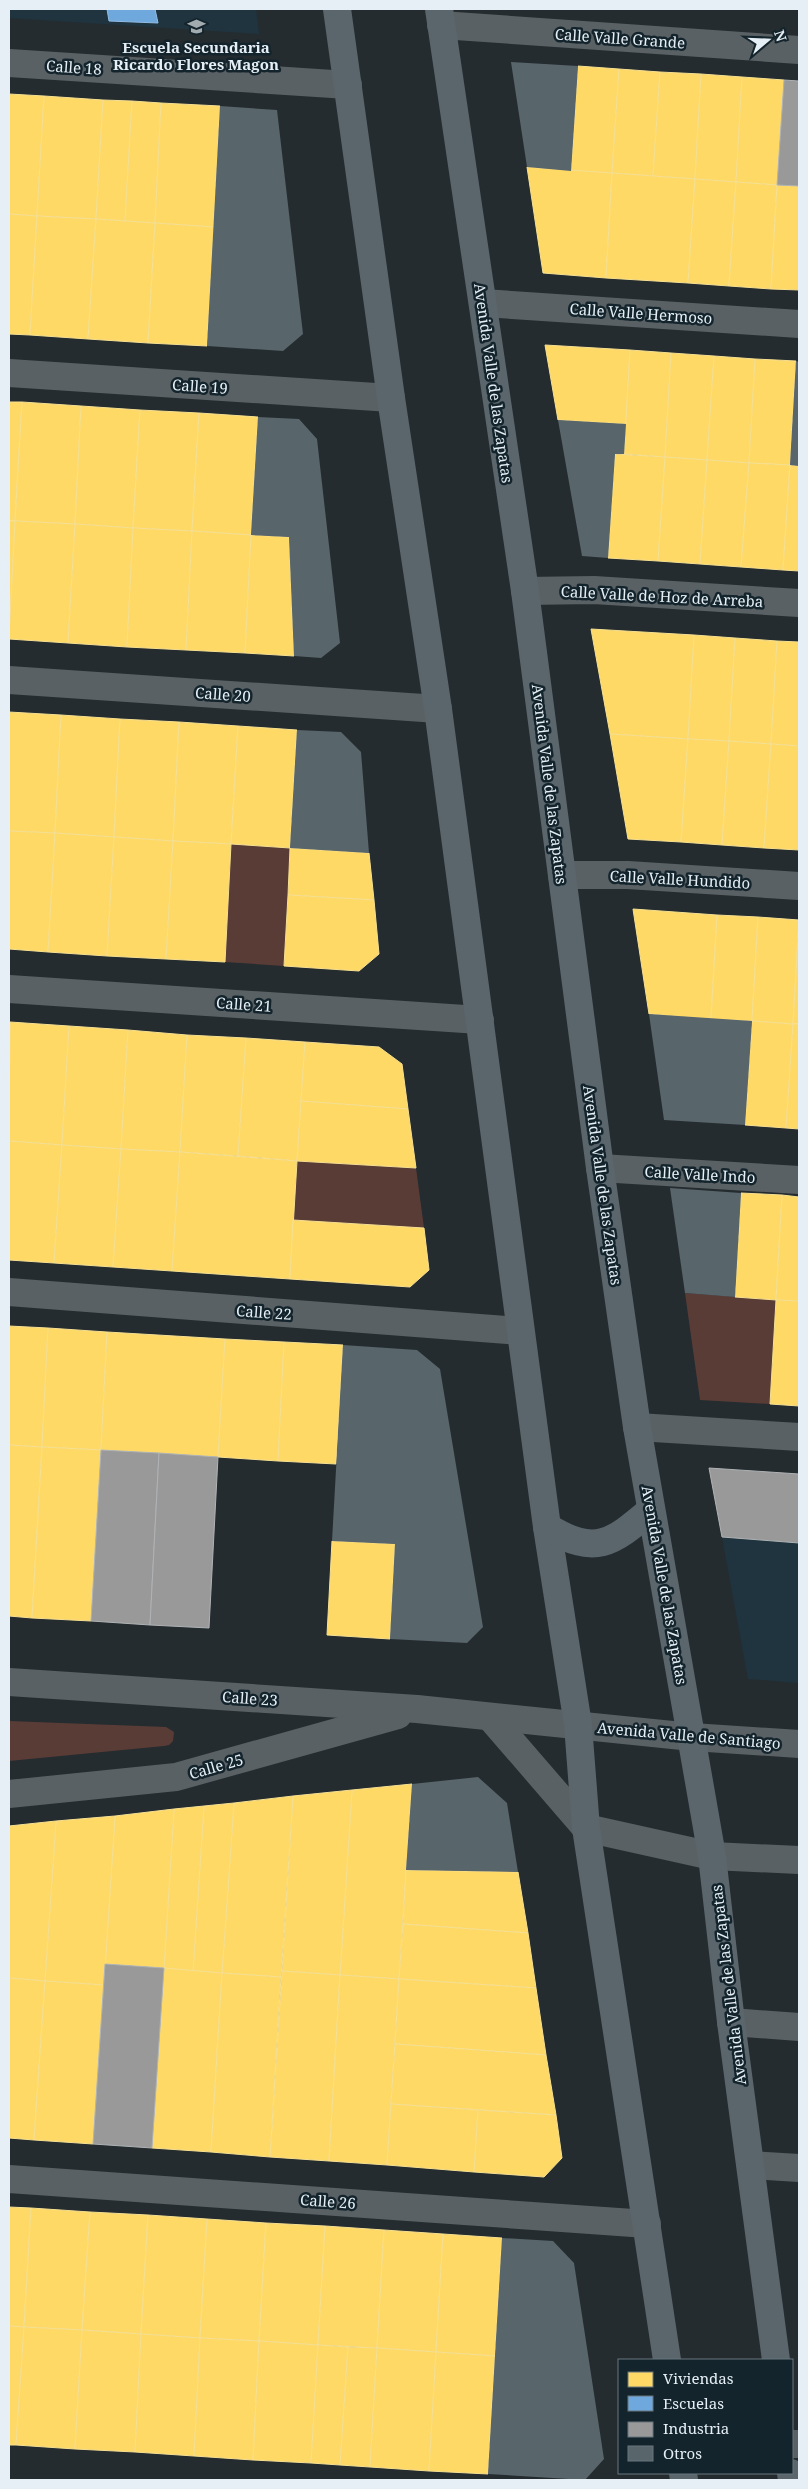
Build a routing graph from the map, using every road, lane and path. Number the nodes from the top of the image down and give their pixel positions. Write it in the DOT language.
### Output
graph roads {
  1 [pos="337,9"];
  2 [pos="440,17"];
  3 [pos="799,50"];
  4 [pos="9,63"];
  5 [pos="348,85"];
  6 [pos="483,303"];
  7 [pos="799,324"];
  8 [pos="9,374"];
  9 [pos="391,398"];
  10 [pos="525,590"];
  11 [pos="799,603"];
  12 [pos="9,680"];
  13 [pos="438,709"];
  14 [pos="562,875"];
  15 [pos="799,886"];
  16 [pos="9,989"];
  17 [pos="480,1020"];
  18 [pos="600,1168"];
  19 [pos="799,1180"];
  20 [pos="9,1292"];
  21 [pos="520,1331"];
  22 [pos="636,1427"];
  23 [pos="799,1437"];
  24 [pos="651,1510"];
  25 [pos="547,1527"];
  26 [pos="9,1682"];
  27 [pos="418,1709"];
  28 [pos="491,1718"];
  29 [pos="578,1725"];
  30 [pos="692,1737"];
  31 [pos="799,1744"];
  32 [pos="9,1794"];
  33 [pos="586,1828"];
  34 [pos="712,1856"];
  35 [pos="799,1860"];
  36 [pos="731,2022"];
  37 [pos="799,2026"];
  38 [pos="751,2165"];
  39 [pos="799,2168"];
  40 [pos="9,2179"];
  41 [pos="647,2224"];
  42 [pos="667,2359"];
  43 [pos="776,2359"];
  1 -- 5 [label="main road"];
  2 -- 3 [label="street, Calle Valle Grande"];
  2 -- 6 [label="main road, Avenida Valle de las Zapatas"];
  4 -- 5 [label="street, Calle 18"];
  5 -- 9 [label="main road"];
  6 -- 7 [label="street, Calle Valle Hermoso"];
  6 -- 10 [label="main road, Avenida Valle de las Zapatas"];
  8 -- 9 [label="street, Calle 19"];
  9 -- 13 [label="main road"];
  10 -- 11 [label="street, Calle Valle de Hoz de Arreba"];
  10 -- 14 [label="main road, Avenida Valle de las Zapatas"];
  12 -- 13 [label="street, Calle 20"];
  13 -- 17 [label="main road"];
  14 -- 15 [label="street, Calle Valle Hundido"];
  14 -- 18 [label="main road, Avenida Valle de las Zapatas"];
  16 -- 17 [label="street, Calle 21"];
  17 -- 21 [label="main road"];
  18 -- 19 [label="street, Calle Valle Indo"];
  18 -- 22 [label="main road, Avenida Valle de las Zapatas"];
  20 -- 21 [label="street, Calle 22"];
  21 -- 25 [label="main road"];
  22 -- 23 [label="street"];
  22 -- 24 [label="main road, Avenida Valle de las Zapatas"];
  24 -- 25 [label="main road"];
  24 -- 30 [label="main road, Avenida Valle de las Zapatas"];
  25 -- 29 [label="main road"];
  26 -- 27 [label="street, Calle 23"];
  27 -- 28 [label="street, Calle 23"];
  27 -- 32 [label="street, Calle 25"];
  28 -- 29 [label="street, Calle 23"];
  28 -- 33 [label="street"];
  29 -- 30 [label="street, Avenida Valle de Santiago"];
  29 -- 33 [label="main road"];
  30 -- 31 [label="street, Avenida Valle de Santiago"];
  30 -- 34 [label="main road, Avenida Valle de las Zapatas"];
  33 -- 34 [label="street"];
  33 -- 41 [label="main road"];
  34 -- 35 [label="street"];
  34 -- 36 [label="main road, Avenida Valle de las Zapatas"];
  36 -- 37 [label="street"];
  36 -- 38 [label="main road, Avenida Valle de las Zapatas"];
  38 -- 39 [label="street"];
  38 -- 43 [label="main road, Avenida Valle de las Zapatas"];
  40 -- 41 [label="street, Calle 26"];
  41 -- 42 [label="main road"];
}
